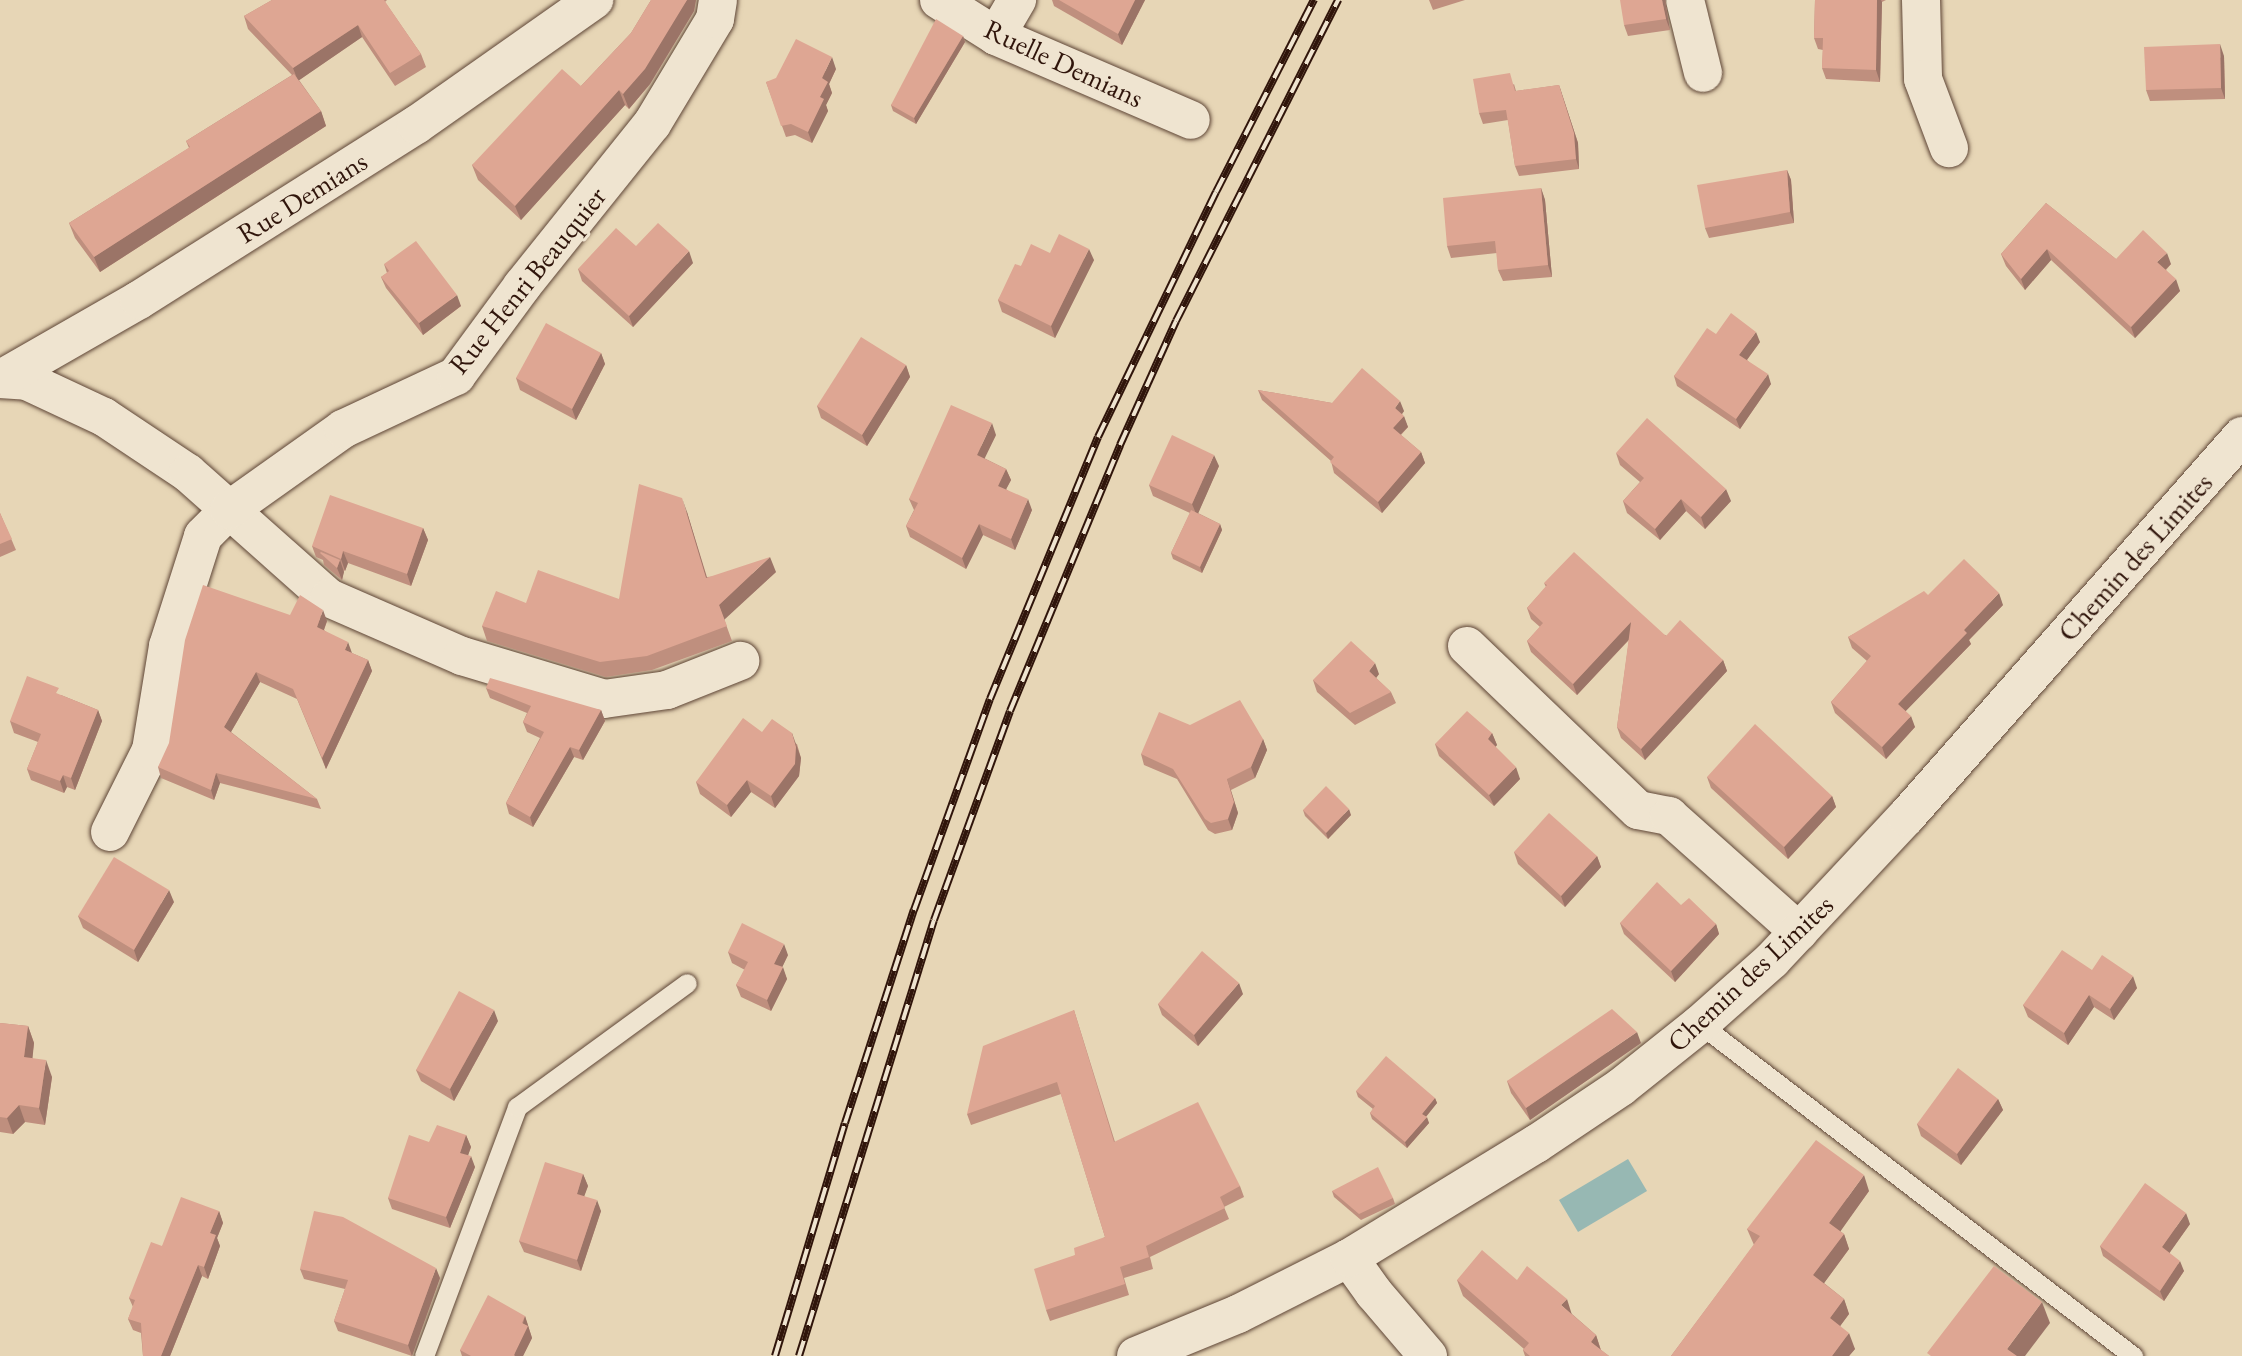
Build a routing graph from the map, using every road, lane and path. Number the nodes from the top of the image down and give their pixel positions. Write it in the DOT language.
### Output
graph roads {
  1 [pos="594,0"];
  2 [pos="718,0"];
  3 [pos="939,0"];
  4 [pos="1017,0"];
  5 [pos="1685,0"];
  6 [pos="1921,0"];
  7 [pos="996,36"];
  8 [pos="1703,73"];
  9 [pos="1191,120"];
  10 [pos="1950,148"];
  11 [pos="1,379"];
  12 [pos="2242,436"];
  13 [pos="229,510"];
  14 [pos="1467,646"];
  15 [pos="740,661"];
  16 [pos="110,832"];
  17 [pos="1799,932"];
  18 [pos="687,984"];
  19 [pos="1700,1024"];
  20 [pos="1349,1258"];
  21 [pos="424,1356"];
  22 [pos="1136,1356"];
  23 [pos="1428,1356"];
  24 [pos="2133,1356"];
  1 -- 11 [label="street, Rue Demians"];
  2 -- 13 [label="street, Rue Henri Beauquier"];
  3 -- 7 [label="street, Ruelle Demians"];
  4 -- 7 [label="street"];
  5 -- 8 [label="street"];
  6 -- 10 [label="street"];
  7 -- 9 [label="street, Ruelle Demians"];
  11 -- 13 [label="street"];
  12 -- 17 [label="street, Chemin des Limites"];
  13 -- 15 [label="street"];
  13 -- 16 [label="street, Rue Henri Beauquier"];
  14 -- 17 [label="street"];
  17 -- 19 [label="street, Chemin des Limites"];
  18 -- 21 [label="lane"];
  19 -- 20 [label="street, Chemin des Limites"];
  19 -- 24 [label="lane"];
  20 -- 22 [label="street, Chemin des Limites"];
  20 -- 23 [label="street"];
}
